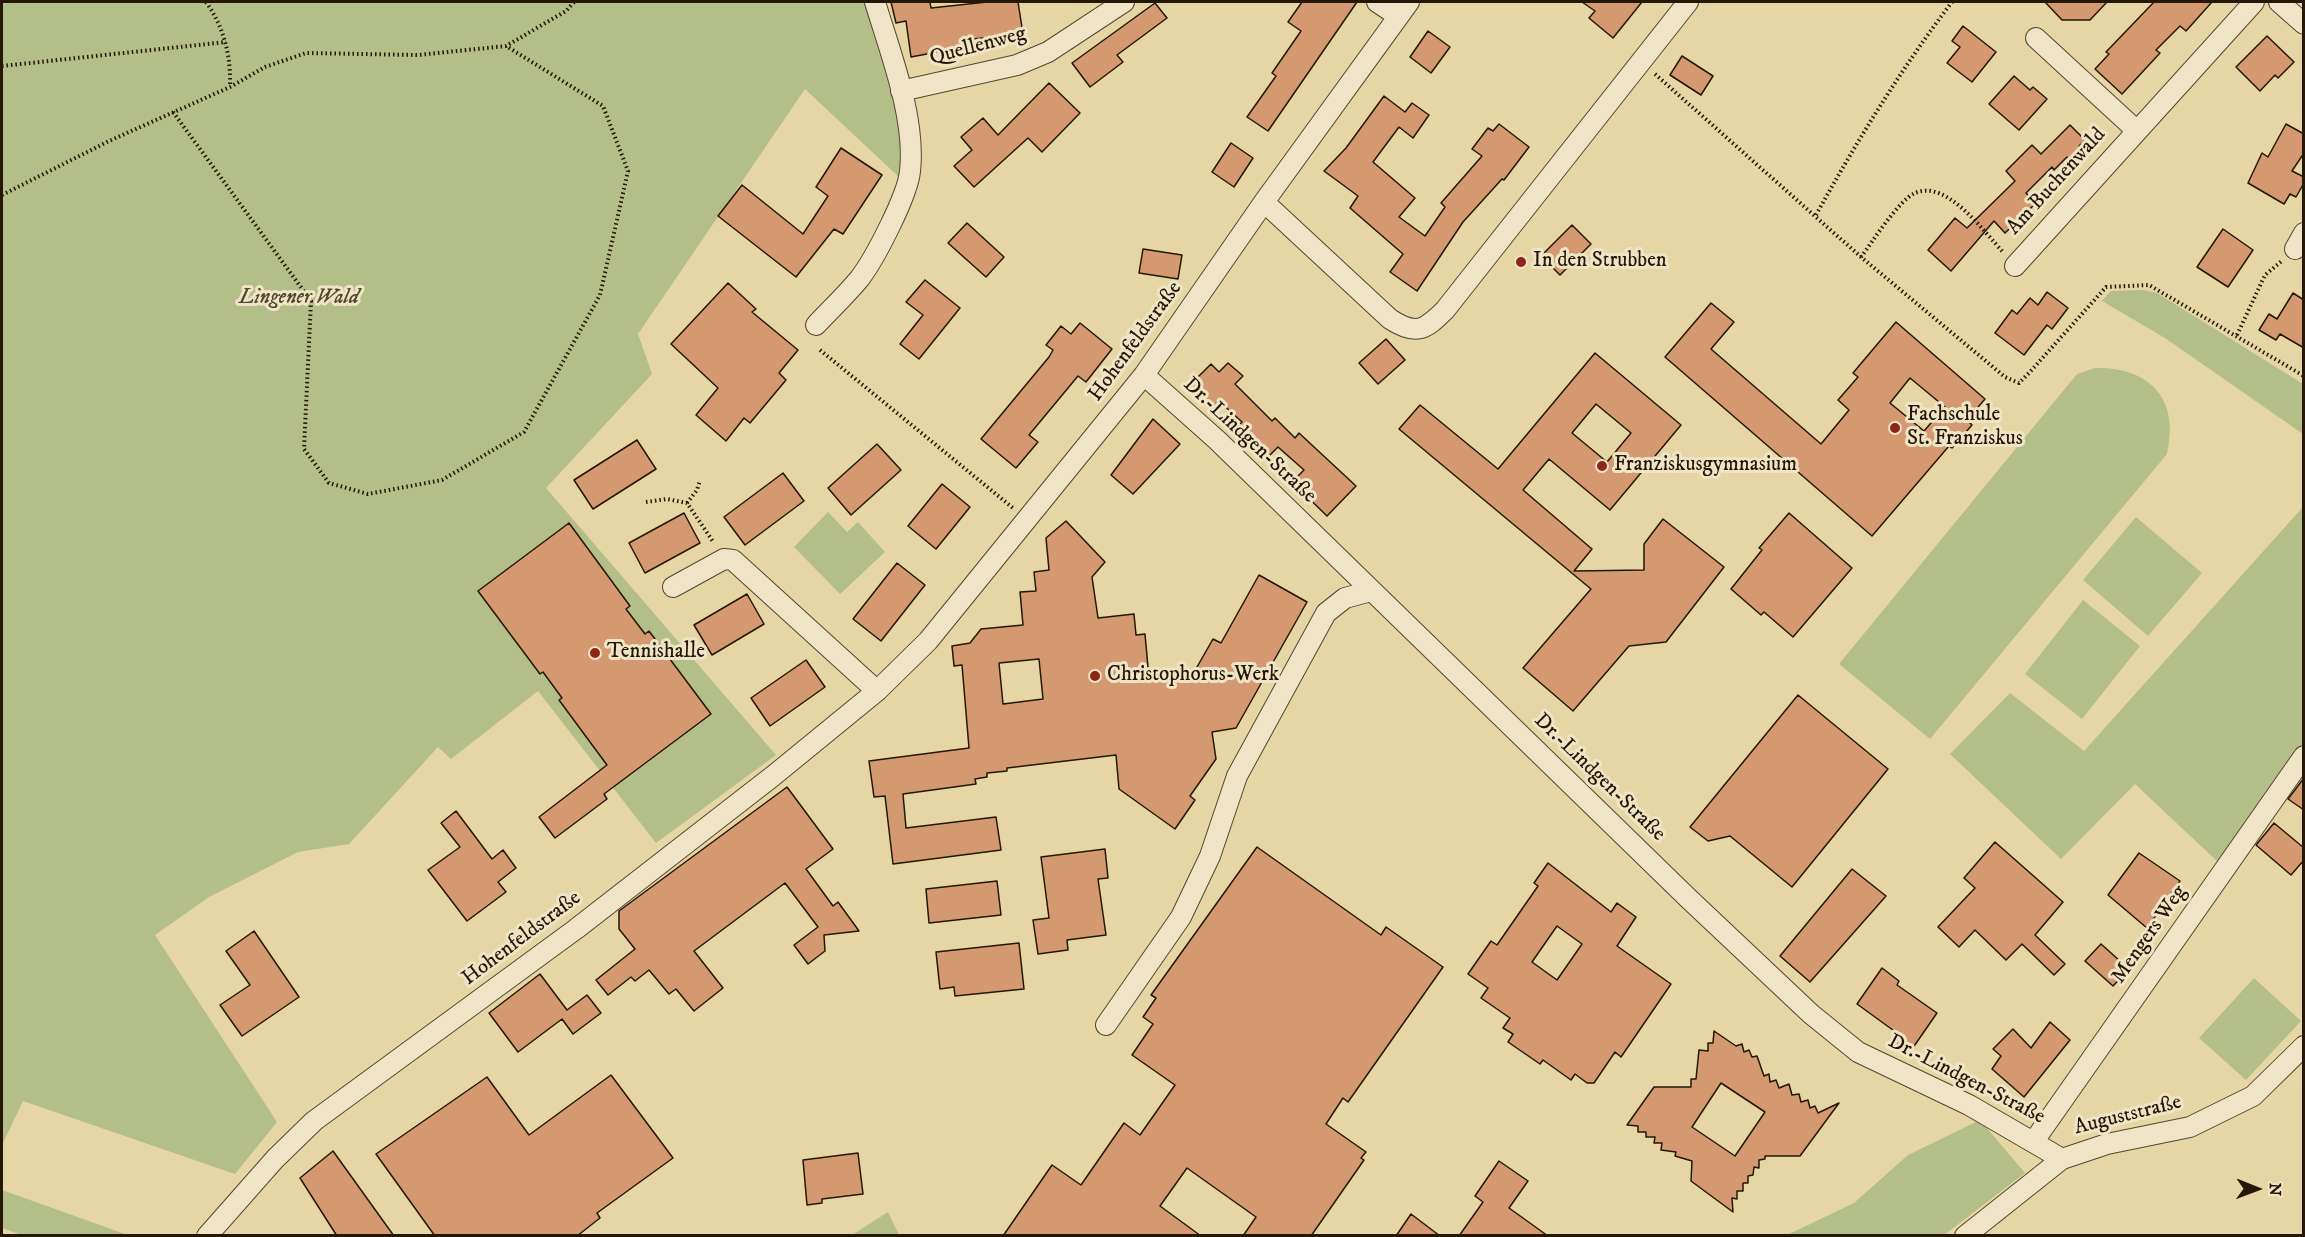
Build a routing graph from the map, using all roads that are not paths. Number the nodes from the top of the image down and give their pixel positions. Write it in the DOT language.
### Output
graph roads {
  1 [pos="875,2"];
  2 [pos="1124,2"];
  3 [pos="1377,2"];
  4 [pos="1688,2"];
  5 [pos="2254,2"];
  6 [pos="2279,2"];
  7 [pos="1404,9"];
  8 [pos="2304,24"];
  9 [pos="2036,38"];
  10 [pos="901,91"];
  11 [pos="2136,130"];
  12 [pos="1264,202"];
  13 [pos="2015,266"];
  14 [pos="816,325"];
  15 [pos="1144,375"];
  16 [pos="673,587"];
  17 [pos="1371,591"];
  18 [pos="877,691"];
  19 [pos="2304,756"];
  20 [pos="1106,1025"];
  21 [pos="2304,1046"];
  22 [pos="2034,1141"];
  23 [pos="2062,1159"];
  24 [pos="207,1236"];
  25 [pos="1965,1236"];
  1 -- 10 [label="street"];
  2 -- 10 [label="street, Quellenweg"];
  3 -- 7 [label="street"];
  4 -- 12 [label="street"];
  5 -- 11 [label="street, Am Buchenwald"];
  6 -- 8 [label="street"];
  7 -- 12 [label="street, Hohenfeldstraße"];
  9 -- 11 [label="street, Am Buchenwald"];
  10 -- 14 [label="street"];
  11 -- 13 [label="street, Am Buchenwald"];
  12 -- 15 [label="street, Hohenfeldstraße"];
  15 -- 17 [label="street, Dr.-Lindgen-Straße"];
  15 -- 18 [label="street, Hohenfeldstraße"];
  16 -- 18 [label="street"];
  17 -- 20 [label="street"];
  17 -- 22 [label="street, Dr.-Lindgen-Straße"];
  18 -- 24 [label="street, Hohenfeldstraße"];
  19 -- 22 [label="street, Mengers Weg"];
  21 -- 23 [label="street, Auguststraße"];
  22 -- 23 [label="street, Dr.-Lindgen-Straße"];
  23 -- 25 [label="street, Auguststraße"];
}
